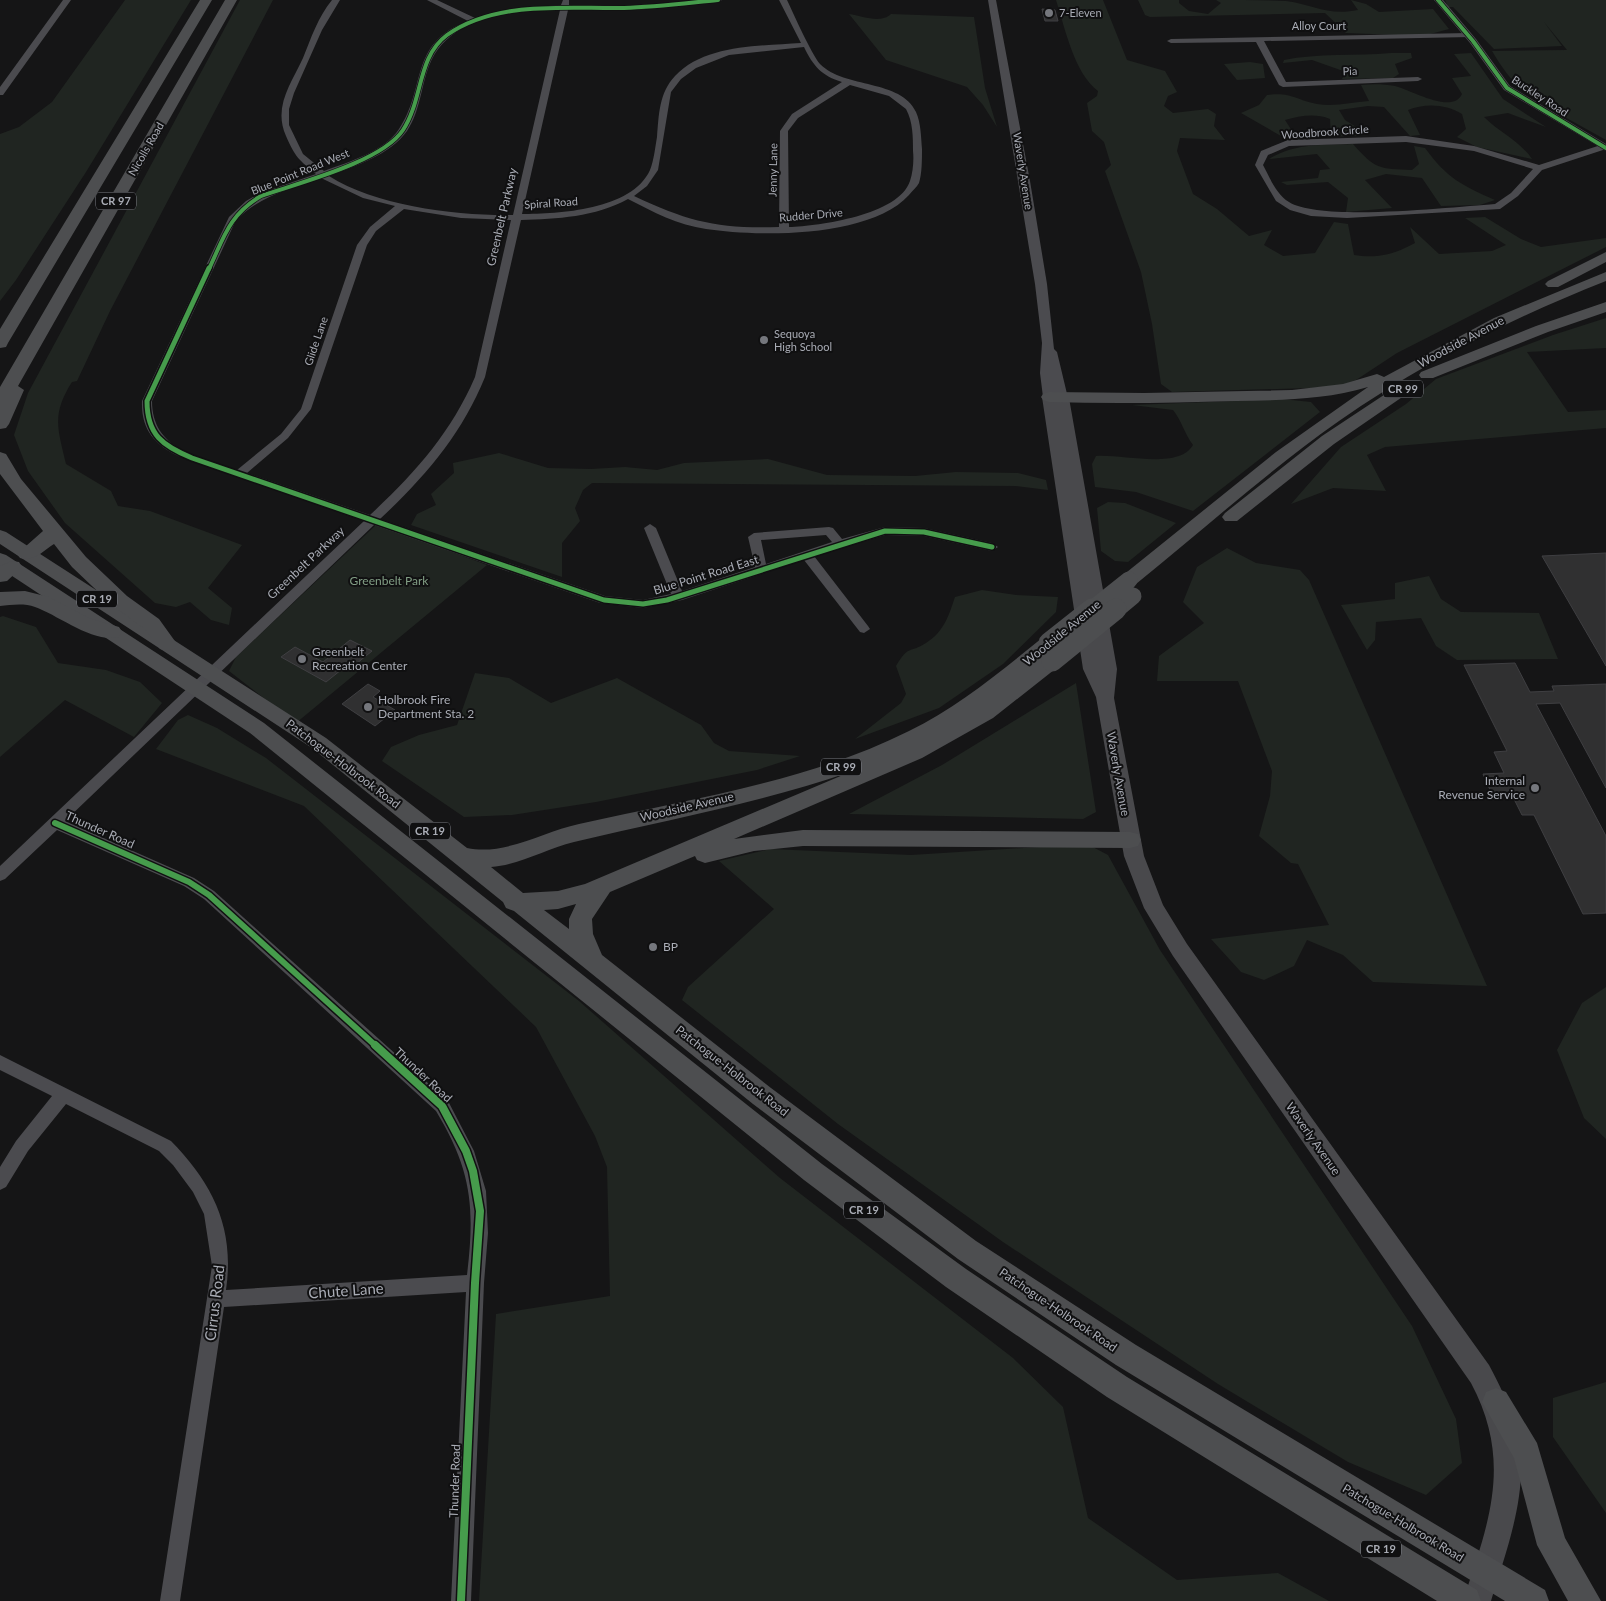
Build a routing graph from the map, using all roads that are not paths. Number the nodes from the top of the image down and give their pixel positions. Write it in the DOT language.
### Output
graph roads {
  1 [pos="67,0"];
  2 [pos="206,0"];
  3 [pos="231,0"];
  4 [pos="336,0"];
  5 [pos="431,0"];
  6 [pos="718,0"];
  7 [pos="783,0"];
  8 [pos="992,0"];
  9 [pos="1438,0"];
  10 [pos="565,4"];
  11 [pos="474,20"];
  12 [pos="1468,35"];
  13 [pos="1258,38"];
  14 [pos="1171,41"];
  15 [pos="805,45"];
  16 [pos="1418,80"];
  17 [pos="847,83"];
  18 [pos="0,93"];
  19 [pos="1605,147"];
  20 [pos="1539,168"];
  21 [pos="320,174"];
  22 [pos="628,196"];
  23 [pos="401,206"];
  24 [pos="516,216"];
  25 [pos="784,229"];
  26 [pos="61,241"];
  27 [pos="1606,256"];
  28 [pos="1606,276"];
  29 [pos="1606,287"];
  30 [pos="1606,307"];
  31 [pos="0,318"];
  32 [pos="0,343"];
  33 [pos="1456,343"];
  34 [pos="34,344"];
  35 [pos="1424,368"];
  36 [pos="1056,397"];
  37 [pos="0,402"];
  38 [pos="0,424"];
  39 [pos="0,458"];
  40 [pos="239,474"];
  41 [pos="374,518"];
  42 [pos="650,528"];
  43 [pos="52,530"];
  44 [pos="0,536"];
  45 [pos="839,544"];
  46 [pos="992,547"];
  47 [pos="27,554"];
  48 [pos="807,556"];
  49 [pos="4,567"];
  50 [pos="762,570"];
  51 [pos="678,597"];
  52 [pos="0,599"];
  53 [pos="864,629"];
  54 [pos="112,632"];
  55 [pos="167,644"];
  56 [pos="1051,652"];
  57 [pos="212,672"];
  58 [pos="196,687"];
  59 [pos="1105,698"];
  60 [pos="55,822"];
  61 [pos="1130,840"];
  62 [pos="460,855"];
  63 [pos="634,872"];
  64 [pos="0,875"];
  65 [pos="602,886"];
  66 [pos="456,887"];
  67 [pos="520,902"];
  68 [pos="594,960"];
  69 [pos="0,1062"];
  70 [pos="64,1094"];
  71 [pos="0,1182"];
  72 [pos="475,1283"];
  73 [pos="218,1299"];
  74 [pos="1496,1402"];
  75 [pos="1482,1587"];
  76 [pos="170,1601"];
  77 [pos="461,1601"];
  78 [pos="1466,1601"];
  79 [pos="1534,1601"];
  80 [pos="1586,1601"];
  1 -- 18 [label="street"];
  2 -- 26 [label="highway, Nicolls Road / CR 97"];
  3 -- 34 [label="highway, Nicolls Road / CR 97"];
  4 -- 21 [label="street, Spiral Road"];
  5 -- 11 [label="street"];
  6 -- 10 [label="street, Blue Point Road West"];
  7 -- 15 [label="street, Rudder Drive"];
  8 -- 36 [label="street, Waverly Avenue"];
  9 -- 12 [label="street, Buckley Road"];
  10 -- 11 [label="street, Blue Point Road West"];
  10 -- 24 [label="street, Greenbelt Parkway"];
  11 -- 21 [label="street, Blue Point Road West"];
  12 -- 13 [label="street, Alloy Court"];
  12 -- 19 [label="street, Buckley Road"];
  13 -- 14 [label="street, Alloy Court"];
  13 -- 16 [label="street, Pia"];
  15 -- 17 [label="street, Rudder Drive"];
  15 -- 22 [label="street, Spiral Road"];
  17 -- 25 [label="street, Jenny Lane"];
  17 -- 25 [label="street, Rudder Drive"];
  19 -- 20 [label="street, Woodbrook Circle"];
  20 -- 20 [label="street, Woodbrook Circle"];
  21 -- 23 [label="street, Spiral Road"];
  21 -- 40 [label="street, Blue Point Road West"];
  22 -- 24 [label="street, Spiral Road"];
  22 -- 25 [label="street, Rudder Drive"];
  23 -- 24 [label="street, Spiral Road"];
  23 -- 40 [label="street, Glide Lane"];
  24 -- 41 [label="street, Greenbelt Parkway"];
  26 -- 31 [label="highway"];
  26 -- 32 [label="highway, Nicolls Road / CR 97"];
  27 -- 33 [label="main road"];
  28 -- 33 [label="main road, Woodside Avenue / CR 99"];
  29 -- 35 [label="main road, Woodside Avenue / CR 99"];
  30 -- 35 [label="main road"];
  33 -- 35 [label="main road, Woodside Avenue / CR 99"];
  34 -- 37 [label="highway, Nicolls Road / CR 97"];
  34 -- 38 [label="highway"];
  35 -- 36 [label="main road"];
  35 -- 56 [label="main road, Woodside Avenue / CR 99, bridge"];
  36 -- 59 [label="main road, Waverly Avenue"];
  39 -- 43 [label="highway"];
  40 -- 41 [label="street, Blue Point Road West"];
  41 -- 51 [label="street, Blue Point Road East"];
  41 -- 57 [label="street, Greenbelt Parkway"];
  42 -- 51 [label="street"];
  43 -- 47 [label="highway"];
  43 -- 55 [label="highway"];
  44 -- 47 [label="main road, Patchogue-Holbrook Road / CR 19"];
  45 -- 46 [label="street, Blue Point Road East"];
  45 -- 48 [label="street, Blue Point Road East"];
  45 -- 50 [label="street"];
  47 -- 49 [label="main road"];
  47 -- 55 [label="main road, Patchogue-Holbrook Road / CR 19"];
  48 -- 50 [label="street, Blue Point Road East"];
  48 -- 53 [label="street"];
  49 -- 54 [label="main road, Patchogue-Holbrook Road / CR 19"];
  50 -- 51 [label="street, Blue Point Road East"];
  52 -- 54 [label="highway"];
  54 -- 58 [label="main road, Patchogue-Holbrook Road / CR 19"];
  55 -- 57 [label="main road, Patchogue-Holbrook Road / CR 19"];
  56 -- 62 [label="main road, Woodside Avenue / CR 99"];
  56 -- 63 [label="main road, Woodside Avenue / CR 99"];
  57 -- 58 [label="street, Greenbelt Parkway"];
  57 -- 62 [label="main road, Patchogue-Holbrook Road / CR 19"];
  58 -- 60 [label="street, Greenbelt Parkway"];
  58 -- 66 [label="main road, Patchogue-Holbrook Road / CR 19"];
  59 -- 61 [label="main road, Waverly Avenue"];
  60 -- 64 [label="street, Greenbelt Parkway"];
  60 -- 72 [label="street, Thunder Road"];
  61 -- 63 [label="main road"];
  61 -- 74 [label="main road, Waverly Avenue"];
  62 -- 67 [label="main road, Patchogue-Holbrook Road / CR 19"];
  63 -- 65 [label="main road, Woodside Avenue / CR 99"];
  65 -- 67 [label="main road, Woodside Avenue / CR 99"];
  65 -- 68 [label="main road"];
  66 -- 67 [label="main road, CR 99"];
  66 -- 78 [label="main road, Patchogue-Holbrook Road / CR 19"];
  67 -- 68 [label="main road, Patchogue-Holbrook Road / CR 19"];
  68 -- 75 [label="main road, Patchogue-Holbrook Road / CR 19"];
  69 -- 70 [label="street, Cirrus Road"];
  70 -- 71 [label="street"];
  70 -- 73 [label="street, Cirrus Road"];
  72 -- 73 [label="street, Chute Lane"];
  72 -- 77 [label="street, Thunder Road"];
  73 -- 76 [label="street, Cirrus Road"];
  74 -- 75 [label="main road, Waverly Avenue"];
  74 -- 80 [label="main road"];
  75 -- 79 [label="main road, CR 19"];
}
